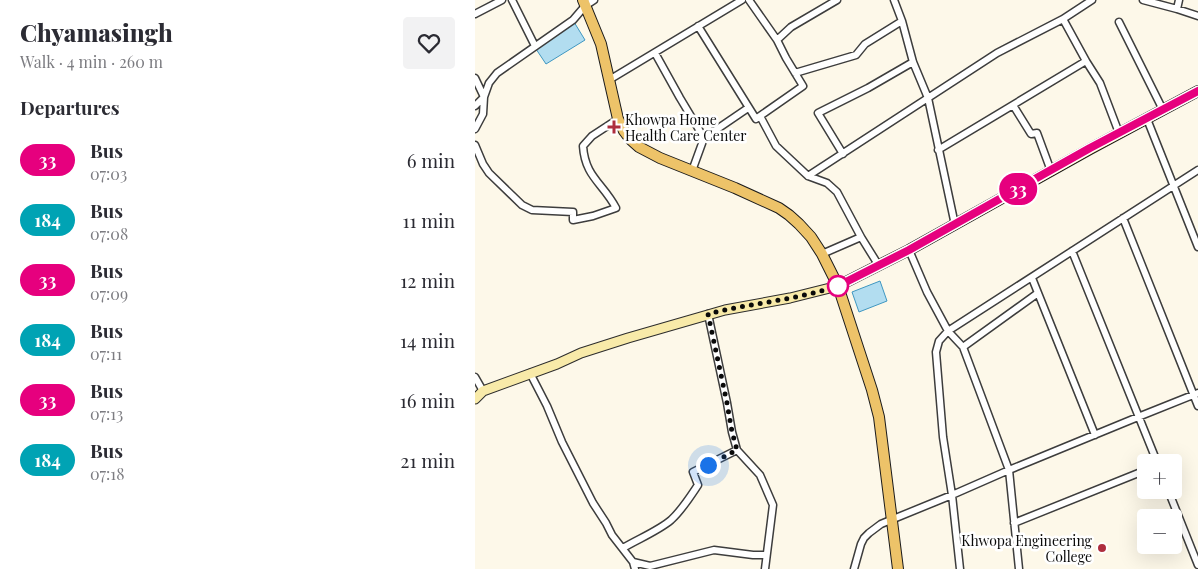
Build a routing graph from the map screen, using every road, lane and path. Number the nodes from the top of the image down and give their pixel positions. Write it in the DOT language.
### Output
graph roads {
  1 [pos="502,0"];
  2 [pos="512,0"];
  3 [pos="749,0"];
  4 [pos="837,0"];
  5 [pos="1092,0"];
  6 [pos="1143,0"];
  7 [pos="1179,0"];
  8 [pos="738,1"];
  9 [pos="896,1"];
  10 [pos="587,2"];
  11 [pos="1177,9"];
  12 [pos="475,14"];
  13 [pos="1198,16"];
  14 [pos="1063,19"];
  15 [pos="902,21"];
  16 [pos="1119,22"];
  17 [pos="698,26"];
  18 [pos="777,40"];
  19 [pos="535,46"];
  20 [pos="655,53"];
  21 [pos="1086,61"];
  22 [pos="913,62"];
  23 [pos="795,73"];
  24 [pos="475,78"];
  25 [pos="609,80"];
  26 [pos="1198,91"];
  27 [pos="484,98"];
  28 [pos="928,98"];
  29 [pos="1013,105"];
  30 [pos="475,106"];
  31 [pos="748,108"];
  32 [pos="1163,110"];
  33 [pos="760,116"];
  34 [pos="618,119"];
  35 [pos="1147,119"];
  36 [pos="475,129"];
  37 [pos="1119,133"];
  38 [pos="704,138"];
  39 [pos="475,145"];
  40 [pos="939,150"];
  41 [pos="843,154"];
  42 [pos="692,170"];
  43 [pos="1051,170"];
  44 [pos="1198,170"];
  45 [pos="808,176"];
  46 [pos="1173,186"];
  47 [pos="1123,218"];
  48 [pos="955,225"];
  49 [pos="861,237"];
  50 [pos="1198,247"];
  51 [pos="909,250"];
  52 [pos="1072,251"];
  53 [pos="822,254"];
  54 [pos="879,266"];
  55 [pos="1032,278"];
  56 [pos="838,286"];
  57 [pos="1038,293"];
  58 [pos="708,314"];
  59 [pos="948,331"];
  60 [pos="963,347"];
  61 [pos="530,373"];
  62 [pos="475,377"];
  63 [pos="483,391"];
  64 [pos="1196,394"];
  65 [pos="475,399"];
  66 [pos="1198,406"];
  67 [pos="1138,417"];
  68 [pos="1095,435"];
  69 [pos="737,450"];
  70 [pos="1154,454"];
  71 [pos="1009,470"];
  72 [pos="1137,474"];
  73 [pos="952,496"];
  74 [pos="1172,499"];
  75 [pos="891,519"];
  76 [pos="1015,523"];
  77 [pos="623,548"];
  78 [pos="766,555"];
  79 [pos="1198,565"];
  80 [pos="634,566"];
  81 [pos="765,569"];
  82 [pos="854,569"];
  83 [pos="898,569"];
  84 [pos="960,569"];
  85 [pos="1019,569"];
  1 -- 12 [label="street"];
  2 -- 19 [label="street"];
  3 -- 18 [label="street"];
  4 -- 18 [label="street"];
  5 -- 14 [label="street"];
  6 -- 11 [label="street"];
  7 -- 11 [label="street"];
  8 -- 17 [label="street"];
  9 -- 15 [label="street"];
  10 -- 19 [label="street"];
  10 -- 25 [label="main road"];
  11 -- 13 [label="street"];
  14 -- 21 [label="street"];
  14 -- 28 [label="street"];
  15 -- 22 [label="street"];
  15 -- 23 [label="street"];
  16 -- 32 [label="street"];
  17 -- 20 [label="street"];
  17 -- 31 [label="street"];
  18 -- 23 [label="street"];
  19 -- 27 [label="street"];
  20 -- 25 [label="street"];
  20 -- 38 [label="street"];
  21 -- 29 [label="street"];
  21 -- 37 [label="street"];
  22 -- 28 [label="street"];
  22 -- 41 [label="street"];
  23 -- 33 [label="street"];
  24 -- 27 [label="street"];
  25 -- 34 [label="main road"];
  26 -- 32 [label="main road"];
  27 -- 30 [label="street"];
  27 -- 36 [label="street"];
  28 -- 40 [label="street"];
  28 -- 41 [label="street"];
  29 -- 40 [label="street"];
  29 -- 43 [label="street"];
  31 -- 33 [label="street"];
  31 -- 38 [label="street"];
  32 -- 35 [label="main road"];
  33 -- 45 [label="street"];
  34 -- 39 [label="street"];
  34 -- 42 [label="main road"];
  35 -- 37 [label="main road"];
  35 -- 46 [label="street"];
  37 -- 43 [label="main road"];
  38 -- 42 [label="street"];
  40 -- 48 [label="street"];
  41 -- 45 [label="street"];
  42 -- 53 [label="main road"];
  43 -- 48 [label="main road"];
  44 -- 46 [label="street"];
  45 -- 49 [label="street"];
  46 -- 47 [label="street"];
  46 -- 50 [label="street"];
  47 -- 52 [label="street"];
  47 -- 64 [label="street"];
  48 -- 51 [label="main road"];
  49 -- 53 [label="street"];
  49 -- 54 [label="street"];
  51 -- 54 [label="main road"];
  51 -- 59 [label="street"];
  52 -- 55 [label="street"];
  52 -- 67 [label="street"];
  53 -- 56 [label="main road"];
  54 -- 56 [label="main road"];
  55 -- 57 [label="street"];
  55 -- 59 [label="street"];
  56 -- 58 [label="main road"];
  56 -- 75 [label="main road"];
  57 -- 60 [label="street"];
  57 -- 68 [label="street"];
  58 -- 61 [label="main road"];
  58 -- 69 [label="street"];
  59 -- 60 [label="street"];
  59 -- 73 [label="street"];
  60 -- 71 [label="street"];
  61 -- 63 [label="main road"];
  61 -- 77 [label="street"];
  62 -- 63 [label="street"];
  63 -- 65 [label="main road"];
  64 -- 66 [label="street"];
  64 -- 67 [label="street"];
  67 -- 68 [label="street"];
  67 -- 70 [label="street"];
  68 -- 71 [label="street"];
  69 -- 77 [label="street"];
  69 -- 78 [label="street"];
  71 -- 73 [label="street"];
  71 -- 76 [label="street"];
  72 -- 76 [label="street"];
  73 -- 75 [label="street"];
  73 -- 84 [label="street"];
  74 -- 79 [label="street"];
  75 -- 82 [label="street"];
  75 -- 83 [label="main road"];
  76 -- 85 [label="street"];
  77 -- 80 [label="street"];
  78 -- 80 [label="street"];
  78 -- 81 [label="street"];
}
